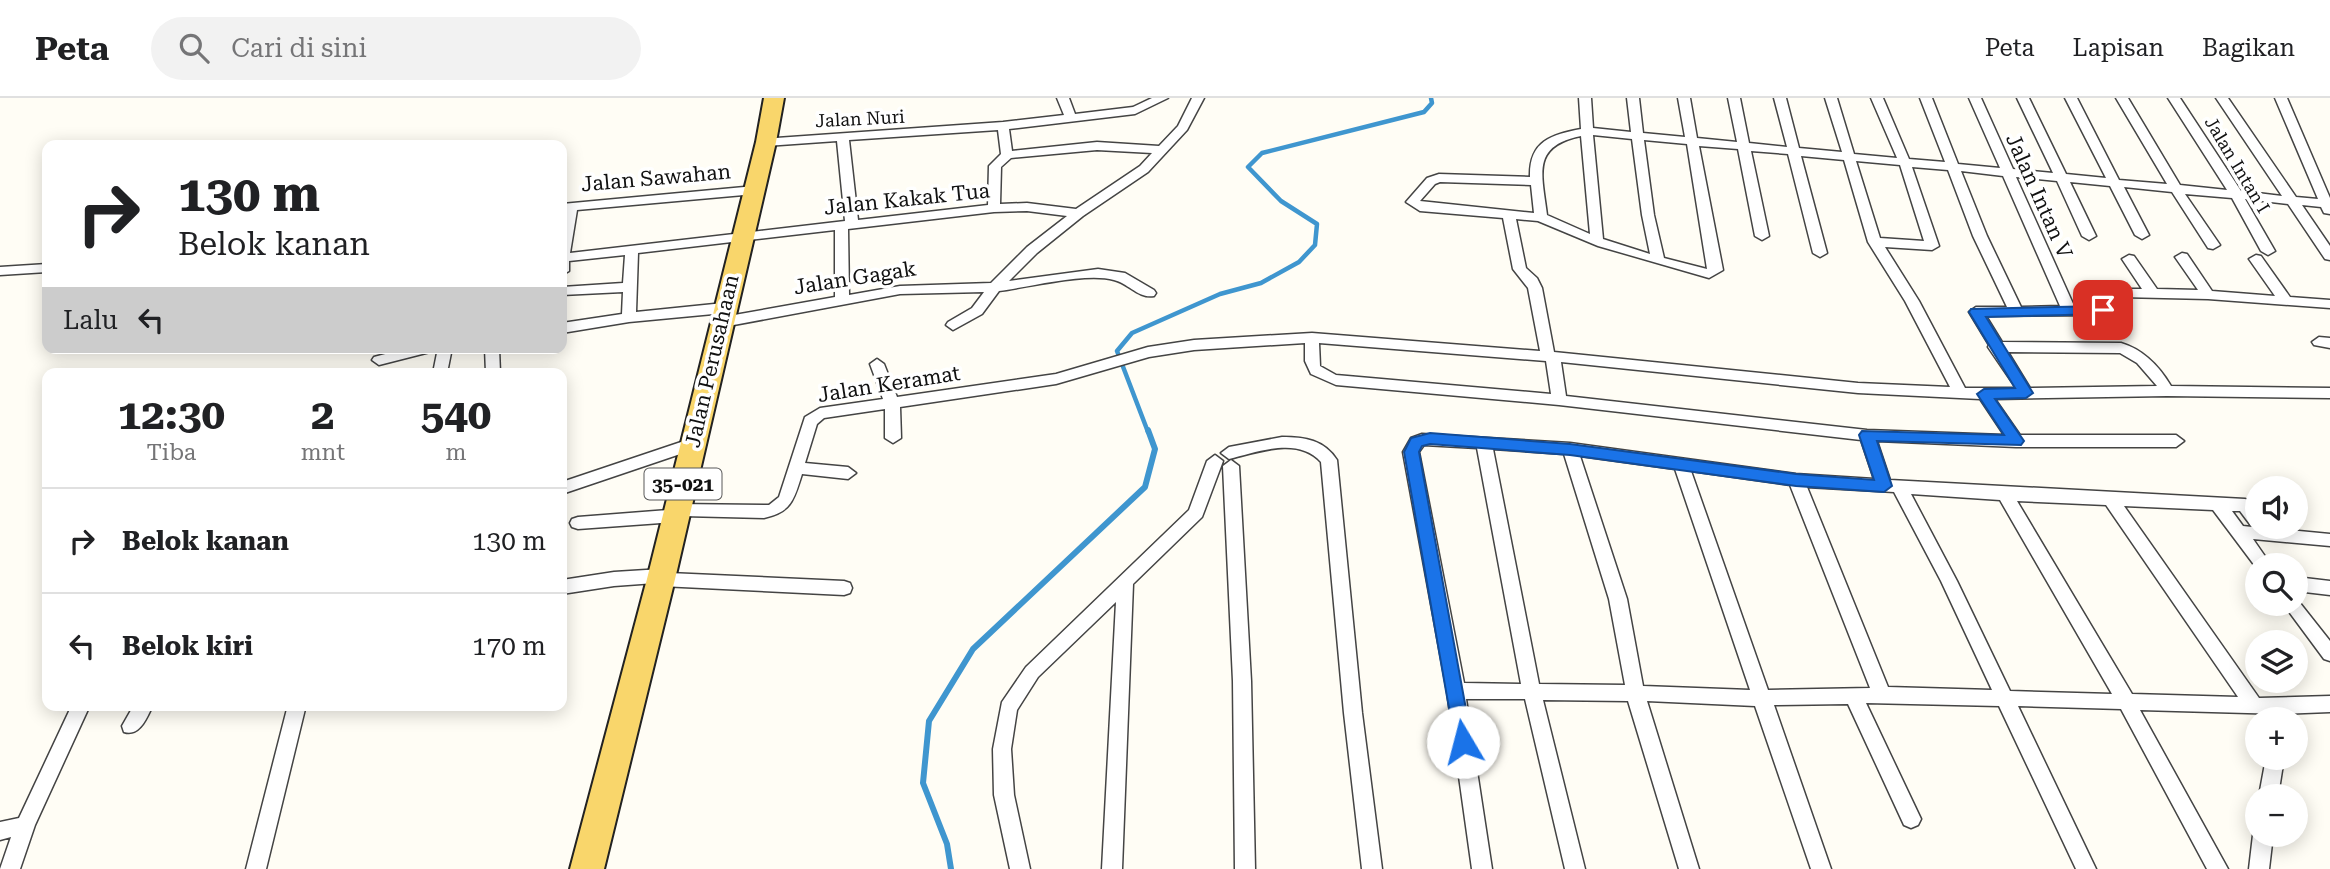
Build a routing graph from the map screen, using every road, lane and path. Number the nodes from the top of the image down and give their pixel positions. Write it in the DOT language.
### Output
graph roads {
  1 [pos="774,98"];
  2 [pos="1063,98"];
  3 [pos="1144,98"];
  4 [pos="1162,98"];
  5 [pos="1198,98"];
  6 [pos="1585,98"];
  7 [pos="1633,98"];
  8 [pos="1684,98"];
  9 [pos="1734,98"];
  10 [pos="1780,98"];
  11 [pos="1831,98"];
  12 [pos="1877,98"];
  13 [pos="1926,98"];
  14 [pos="1975,98"];
  15 [pos="2023,98"];
  16 [pos="2071,98"];
  17 [pos="2122,98"];
  18 [pos="2174,98"];
  19 [pos="2222,98"];
  20 [pos="2281,98"];
  21 [pos="1137,109"];
  22 [pos="1071,117"];
  23 [pos="1003,126"];
  24 [pos="1587,131"];
  25 [pos="1639,135"];
  26 [pos="843,137"];
  27 [pos="766,142"];
  28 [pos="1693,142"];
  29 [pos="1745,147"];
  30 [pos="1164,150"];
  31 [pos="1793,152"];
  32 [pos="1007,155"];
  33 [pos="1848,156"];
  34 [pos="1905,163"];
  35 [pos="1955,167"];
  36 [pos="2006,172"];
  37 [pos="2064,178"];
  38 [pos="1538,181"];
  39 [pos="2114,182"];
  40 [pos="2175,188"];
  41 [pos="755,190"];
  42 [pos="2235,194"];
  43 [pos="2292,199"];
  44 [pos="567,207"];
  45 [pos="2329,207"];
  46 [pos="994,208"];
  47 [pos="1078,213"];
  48 [pos="1508,213"];
  49 [pos="1541,217"];
  50 [pos="847,225"];
  51 [pos="2143,235"];
  52 [pos="1762,236"];
  53 [pos="2089,236"];
  54 [pos="741,239"];
  55 [pos="1597,240"];
  56 [pos="1875,242"];
  57 [pos="2213,245"];
  58 [pos="632,250"];
  59 [pos="1820,253"];
  60 [pos="2330,256"];
  61 [pos="2182,257"];
  62 [pos="2129,259"];
  63 [pos="1658,260"];
  64 [pos="567,263"];
  65 [pos="42,268"];
  66 [pos="0,271"];
  67 [pos="630,287"];
  68 [pos="995,287"];
  69 [pos="567,291"];
  70 [pos="1149,293"];
  71 [pos="2120,293"];
  72 [pos="2152,293"];
  73 [pos="2208,295"];
  74 [pos="842,299"];
  75 [pos="2285,299"];
  76 [pos="2330,304"];
  77 [pos="2069,310"];
  78 [pos="2103,310"];
  79 [pos="2016,311"];
  80 [pos="724,315"];
  81 [pos="629,317"];
  82 [pos="953,325"];
  83 [pos="567,327"];
  84 [pos="1312,338"];
  85 [pos="1995,347"];
  86 [pos="402,354"];
  87 [pos="1550,356"];
  88 [pos="379,360"];
  89 [pos="877,364"];
  90 [pos="2167,391"];
  91 [pos="1959,393"];
  92 [pos="2026,393"];
  93 [pos="2330,393"];
  94 [pos="1984,394"];
  95 [pos="1559,400"];
  96 [pos="892,403"];
  97 [pos="1867,435"];
  98 [pos="893,438"];
  99 [pos="2016,441"];
  100 [pos="2176,441"];
  101 [pos="693,444"];
  102 [pos="1484,444"];
  103 [pos="1570,449"];
  104 [pos="1225,460"];
  105 [pos="1681,464"];
  106 [pos="796,468"];
  107 [pos="848,473"];
  108 [pos="1796,480"];
  109 [pos="567,486"];
  110 [pos="1892,487"];
  111 [pos="2005,494"];
  112 [pos="2111,499"];
  113 [pos="2218,504"];
  114 [pos="2245,505"];
  115 [pos="675,513"];
  116 [pos="578,523"];
  117 [pos="2245,531"];
  118 [pos="2241,532"];
  119 [pos="2308,536"];
  120 [pos="2330,540"];
  121 [pos="2255,553"];
  122 [pos="661,578"];
  123 [pos="1125,581"];
  124 [pos="2308,585"];
  125 [pos="567,586"];
  126 [pos="2330,588"];
  127 [pos="844,589"];
  128 [pos="2302,616"];
  129 [pos="2330,654"];
  130 [pos="1455,691"];
  131 [pos="1532,692"];
  132 [pos="1635,693"];
  133 [pos="1853,695"];
  134 [pos="1882,695"];
  135 [pos="1760,698"];
  136 [pos="2004,699"];
  137 [pos="2126,701"];
  138 [pos="2253,704"];
  139 [pos="2330,705"];
  140 [pos="2263,707"];
  141 [pos="2308,709"];
  142 [pos="78,711"];
  143 [pos="140,711"];
  144 [pos="296,711"];
  145 [pos="131,726"];
  146 [pos="1911,819"];
  147 [pos="26,822"];
  148 [pos="0,831"];
  149 [pos="2262,847"];
  150 [pos="10,869"];
  151 [pos="256,869"];
  152 [pos="587,869"];
  153 [pos="1020,869"];
  154 [pos="1112,869"];
  155 [pos="1245,869"];
  156 [pos="1372,869"];
  157 [pos="1482,869"];
  158 [pos="1575,869"];
  159 [pos="1689,869"];
  160 [pos="1821,869"];
  161 [pos="2085,869"];
  162 [pos="2218,869"];
  163 [pos="2259,869"];
  1 -- 27 [label="main road, Jalan Perusahaan / 35-021"];
  2 -- 22 [label="street"];
  3 -- 21 [label="street"];
  4 -- 21 [label="street, Jalan Nuri"];
  5 -- 30 [label="street"];
  6 -- 24 [label="street"];
  7 -- 25 [label="street"];
  8 -- 28 [label="street"];
  9 -- 29 [label="street"];
  10 -- 31 [label="street"];
  11 -- 33 [label="street"];
  12 -- 34 [label="street"];
  13 -- 35 [label="street"];
  14 -- 36 [label="street, Jalan Intan V"];
  15 -- 37 [label="street"];
  16 -- 39 [label="street"];
  17 -- 40 [label="street"];
  18 -- 42 [label="street, Jalan Intan I"];
  19 -- 43 [label="street"];
  20 -- 45 [label="street"];
  21 -- 22 [label="street, Jalan Nuri"];
  22 -- 23 [label="street, Jalan Nuri"];
  23 -- 26 [label="street, Jalan Nuri"];
  23 -- 32 [label="street"];
  24 -- 25 [label="street"];
  24 -- 38 [label="street"];
  24 -- 55 [label="street"];
  25 -- 28 [label="street"];
  25 -- 63 [label="street"];
  26 -- 27 [label="street, Jalan Nuri"];
  26 -- 50 [label="street"];
  27 -- 41 [label="main road, Jalan Perusahaan / 35-021"];
  28 -- 29 [label="street"];
  28 -- 63 [label="street"];
  29 -- 31 [label="street"];
  29 -- 52 [label="street"];
  30 -- 32 [label="street"];
  30 -- 47 [label="street"];
  31 -- 33 [label="street"];
  31 -- 59 [label="street"];
  32 -- 46 [label="street"];
  33 -- 34 [label="street"];
  33 -- 56 [label="street"];
  34 -- 35 [label="street"];
  34 -- 56 [label="street"];
  35 -- 36 [label="street"];
  35 -- 79 [label="street"];
  36 -- 37 [label="street"];
  36 -- 77 [label="street, Jalan Intan V"];
  37 -- 39 [label="street"];
  37 -- 53 [label="street"];
  38 -- 48 [label="street"];
  38 -- 49 [label="street"];
  39 -- 40 [label="street"];
  39 -- 51 [label="street"];
  40 -- 42 [label="street"];
  40 -- 57 [label="street"];
  41 -- 44 [label="street, Jalan Sawahan"];
  41 -- 54 [label="main road, Jalan Perusahaan / 35-021"];
  42 -- 43 [label="street"];
  42 -- 75 [label="street, Jalan Intan I"];
  43 -- 45 [label="street"];
  43 -- 60 [label="street"];
  46 -- 47 [label="street, Jalan Kakak Tua"];
  46 -- 50 [label="street, Jalan Kakak Tua"];
  47 -- 68 [label="street"];
  48 -- 49 [label="street"];
  48 -- 87 [label="street"];
  49 -- 55 [label="street"];
  50 -- 54 [label="street, Jalan Kakak Tua"];
  50 -- 74 [label="street"];
  54 -- 58 [label="street, Jalan Kakak Tua"];
  54 -- 80 [label="main road, Jalan Perusahaan / 35-021"];
  55 -- 63 [label="street"];
  56 -- 91 [label="street"];
  58 -- 64 [label="street, Jalan Kakak Tua"];
  58 -- 67 [label="street"];
  61 -- 73 [label="street"];
  62 -- 72 [label="street"];
  65 -- 66 [label="street"];
  67 -- 69 [label="street"];
  67 -- 81 [label="street"];
  68 -- 70 [label="street, Jalan Gagak"];
  68 -- 74 [label="street, Jalan Gagak"];
  68 -- 82 [label="street"];
  71 -- 72 [label="street"];
  72 -- 73 [label="street"];
  73 -- 75 [label="street"];
  74 -- 80 [label="street, Jalan Gagak"];
  75 -- 76 [label="street"];
  77 -- 78 [label="street"];
  77 -- 79 [label="street"];
  79 -- 85 [label="street"];
  80 -- 81 [label="street, Jalan Gagak"];
  80 -- 101 [label="main road, Jalan Perusahaan / 35-021"];
  81 -- 83 [label="street, Jalan Gagak"];
  84 -- 87 [label="street, Jalan Keramat"];
  84 -- 95 [label="street"];
  84 -- 96 [label="street, Jalan Keramat"];
  85 -- 90 [label="street"];
  85 -- 92 [label="street"];
  86 -- 88 [label="street"];
  87 -- 91 [label="street, Jalan Keramat"];
  87 -- 95 [label="street"];
  89 -- 96 [label="street"];
  90 -- 92 [label="street, Jalan Keramat"];
  90 -- 93 [label="street, Jalan Keramat"];
  91 -- 94 [label="street, Jalan Keramat"];
  92 -- 94 [label="street, Jalan Keramat"];
  94 -- 99 [label="street"];
  95 -- 97 [label="street"];
  96 -- 98 [label="street"];
  96 -- 106 [label="street, Jalan Keramat"];
  97 -- 99 [label="street"];
  97 -- 110 [label="street"];
  99 -- 100 [label="street"];
  101 -- 109 [label="street"];
  101 -- 115 [label="main road, Jalan Perusahaan / 35-021"];
  102 -- 103 [label="street"];
  102 -- 130 [label="street"];
  102 -- 131 [label="street"];
  103 -- 105 [label="street"];
  103 -- 132 [label="street"];
  104 -- 123 [label="street"];
  104 -- 155 [label="street"];
  104 -- 156 [label="street"];
  105 -- 108 [label="street"];
  105 -- 135 [label="street"];
  106 -- 107 [label="street"];
  106 -- 115 [label="street, Jalan Keramat"];
  108 -- 110 [label="street"];
  108 -- 134 [label="street"];
  110 -- 111 [label="street"];
  110 -- 136 [label="street"];
  111 -- 112 [label="street"];
  111 -- 137 [label="street"];
  112 -- 113 [label="street"];
  112 -- 138 [label="street"];
  113 -- 114 [label="street"];
  113 -- 118 [label="street"];
  115 -- 116 [label="street, Jalan Keramat"];
  115 -- 122 [label="main road, Jalan Perusahaan / 35-021"];
  117 -- 118 [label="street"];
  118 -- 121 [label="street"];
  119 -- 120 [label="street"];
  122 -- 125 [label="street"];
  122 -- 127 [label="street"];
  122 -- 152 [label="main road, Jalan Perusahaan / 35-021"];
  123 -- 153 [label="street"];
  123 -- 154 [label="street"];
  124 -- 126 [label="street"];
  128 -- 129 [label="street"];
  130 -- 131 [label="street"];
  130 -- 157 [label="street"];
  131 -- 132 [label="street"];
  131 -- 158 [label="street"];
  132 -- 135 [label="street"];
  132 -- 159 [label="street"];
  133 -- 134 [label="street"];
  133 -- 135 [label="street"];
  133 -- 146 [label="street"];
  134 -- 136 [label="street"];
  135 -- 160 [label="street"];
  136 -- 137 [label="street"];
  136 -- 161 [label="street"];
  137 -- 138 [label="street"];
  137 -- 162 [label="street"];
  138 -- 140 [label="street"];
  139 -- 141 [label="street"];
  142 -- 147 [label="street"];
  143 -- 145 [label="street"];
  144 -- 151 [label="street"];
  147 -- 148 [label="street"];
  147 -- 150 [label="street"];
  149 -- 163 [label="street"];
}
